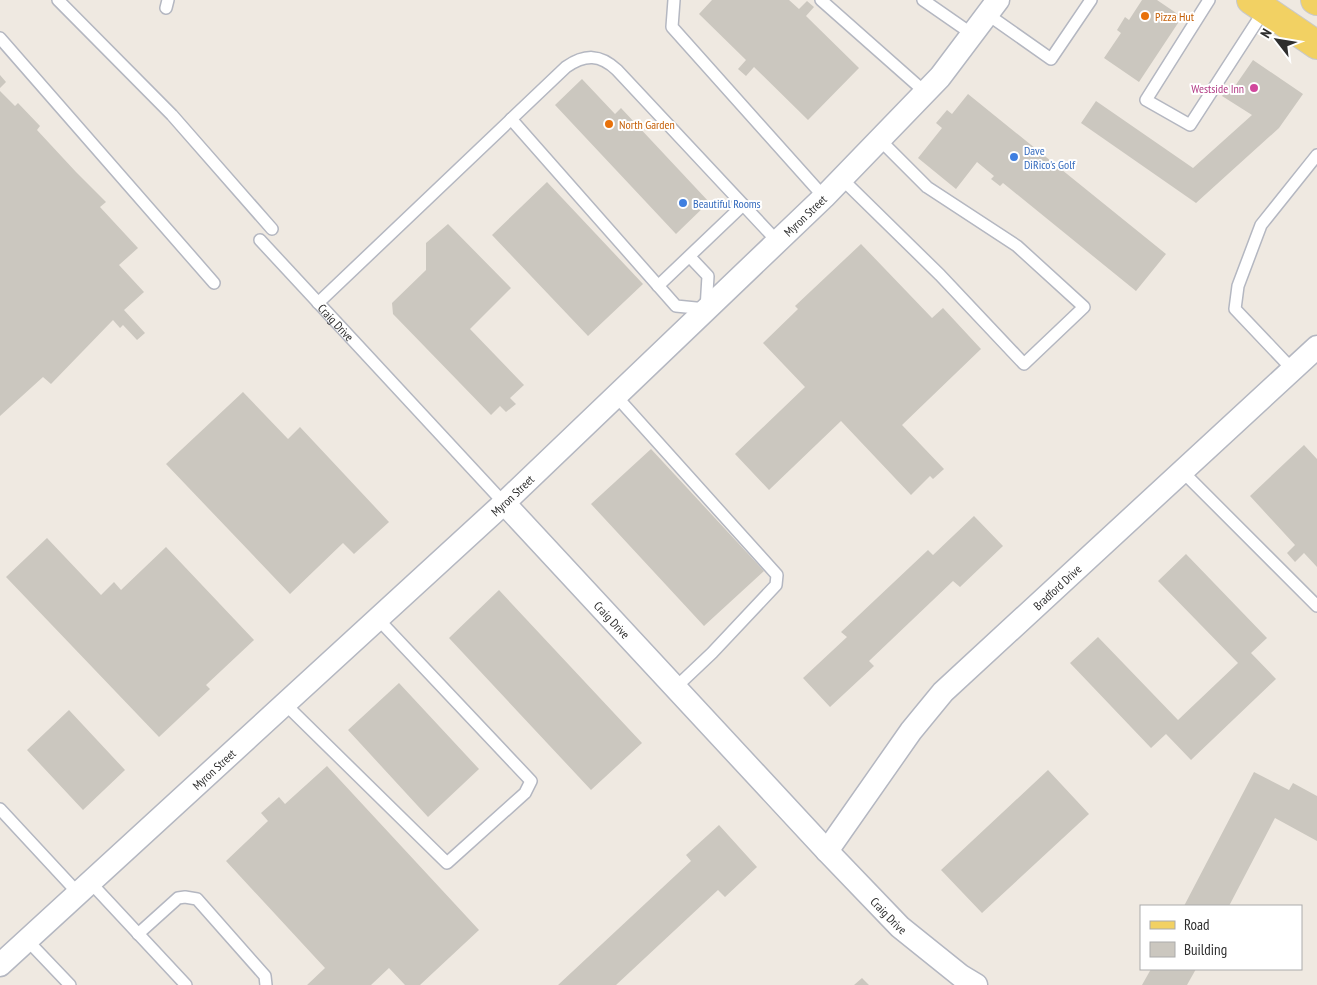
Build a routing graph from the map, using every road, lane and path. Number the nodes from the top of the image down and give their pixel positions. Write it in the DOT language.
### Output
graph roads {
  1 [pos="58,0"];
  2 [pos="674,0"];
  3 [pos="821,0"];
  4 [pos="923,0"];
  5 [pos="1092,0"];
  6 [pos="1209,0"];
  7 [pos="1258,5"];
  8 [pos="992,7"];
  9 [pos="972,34"];
  10 [pos="0,38"];
  11 [pos="1317,45"];
  12 [pos="926,92"];
  13 [pos="511,119"];
  14 [pos="880,140"];
  15 [pos="1317,156"];
  16 [pos="842,179"];
  17 [pos="824,197"];
  18 [pos="743,205"];
  19 [pos="272,229"];
  20 [pos="260,240"];
  21 [pos="777,241"];
  22 [pos="690,256"];
  23 [pos="214,283"];
  24 [pos="658,286"];
  25 [pos="318,303"];
  26 [pos="706,309"];
  27 [pos="1317,347"];
  28 [pos="1292,370"];
  29 [pos="616,396"];
  30 [pos="1182,471"];
  31 [pos="504,503"];
  32 [pos="1317,606"];
  33 [pos="378,619"];
  34 [pos="675,688"];
  35 [pos="284,703"];
  36 [pos="0,810"];
  37 [pos="827,850"];
  38 [pos="84,888"];
  39 [pos="138,934"];
  40 [pos="27,940"];
  41 [pos="0,965"];
  42 [pos="70,985"];
  43 [pos="186,985"];
  44 [pos="266,985"];
  45 [pos="976,985"];
  1 -- 19 [label="lane"];
  2 -- 17 [label="lane"];
  3 -- 12 [label="lane"];
  4 -- 9 [label="lane"];
  5 -- 8 [label="lane"];
  6 -- 7 [label="lane"];
  7 -- 11 [label="main road"];
  8 -- 9 [label="street, Myron Street"];
  9 -- 12 [label="street, Myron Street"];
  10 -- 23 [label="lane"];
  12 -- 14 [label="street, Myron Street"];
  13 -- 18 [label="lane"];
  13 -- 24 [label="lane"];
  13 -- 25 [label="lane"];
  14 -- 16 [label="street, Myron Street"];
  14 -- 16 [label="lane"];
  15 -- 28 [label="lane"];
  16 -- 17 [label="street, Myron Street"];
  17 -- 21 [label="street, Myron Street"];
  18 -- 21 [label="lane"];
  18 -- 22 [label="lane"];
  20 -- 25 [label="lane, Craig Drive"];
  21 -- 26 [label="street, Myron Street"];
  22 -- 24 [label="lane"];
  22 -- 26 [label="lane"];
  24 -- 26 [label="lane"];
  25 -- 31 [label="lane, Craig Drive"];
  26 -- 29 [label="street, Myron Street"];
  27 -- 28 [label="street, Bradford Drive"];
  28 -- 30 [label="street, Bradford Drive"];
  29 -- 31 [label="street, Myron Street"];
  29 -- 34 [label="lane"];
  30 -- 32 [label="lane"];
  30 -- 37 [label="street, Bradford Drive"];
  31 -- 33 [label="street, Myron Street"];
  31 -- 34 [label="street, Craig Drive"];
  33 -- 35 [label="street, Myron Street"];
  33 -- 35 [label="lane"];
  34 -- 37 [label="street, Craig Drive"];
  35 -- 38 [label="street, Myron Street"];
  36 -- 38 [label="lane"];
  37 -- 45 [label="street, Craig Drive"];
  38 -- 39 [label="lane"];
  38 -- 40 [label="street, Myron Street"];
  39 -- 43 [label="lane"];
  39 -- 44 [label="lane"];
  40 -- 41 [label="street, Myron Street"];
  40 -- 42 [label="lane"];
}
